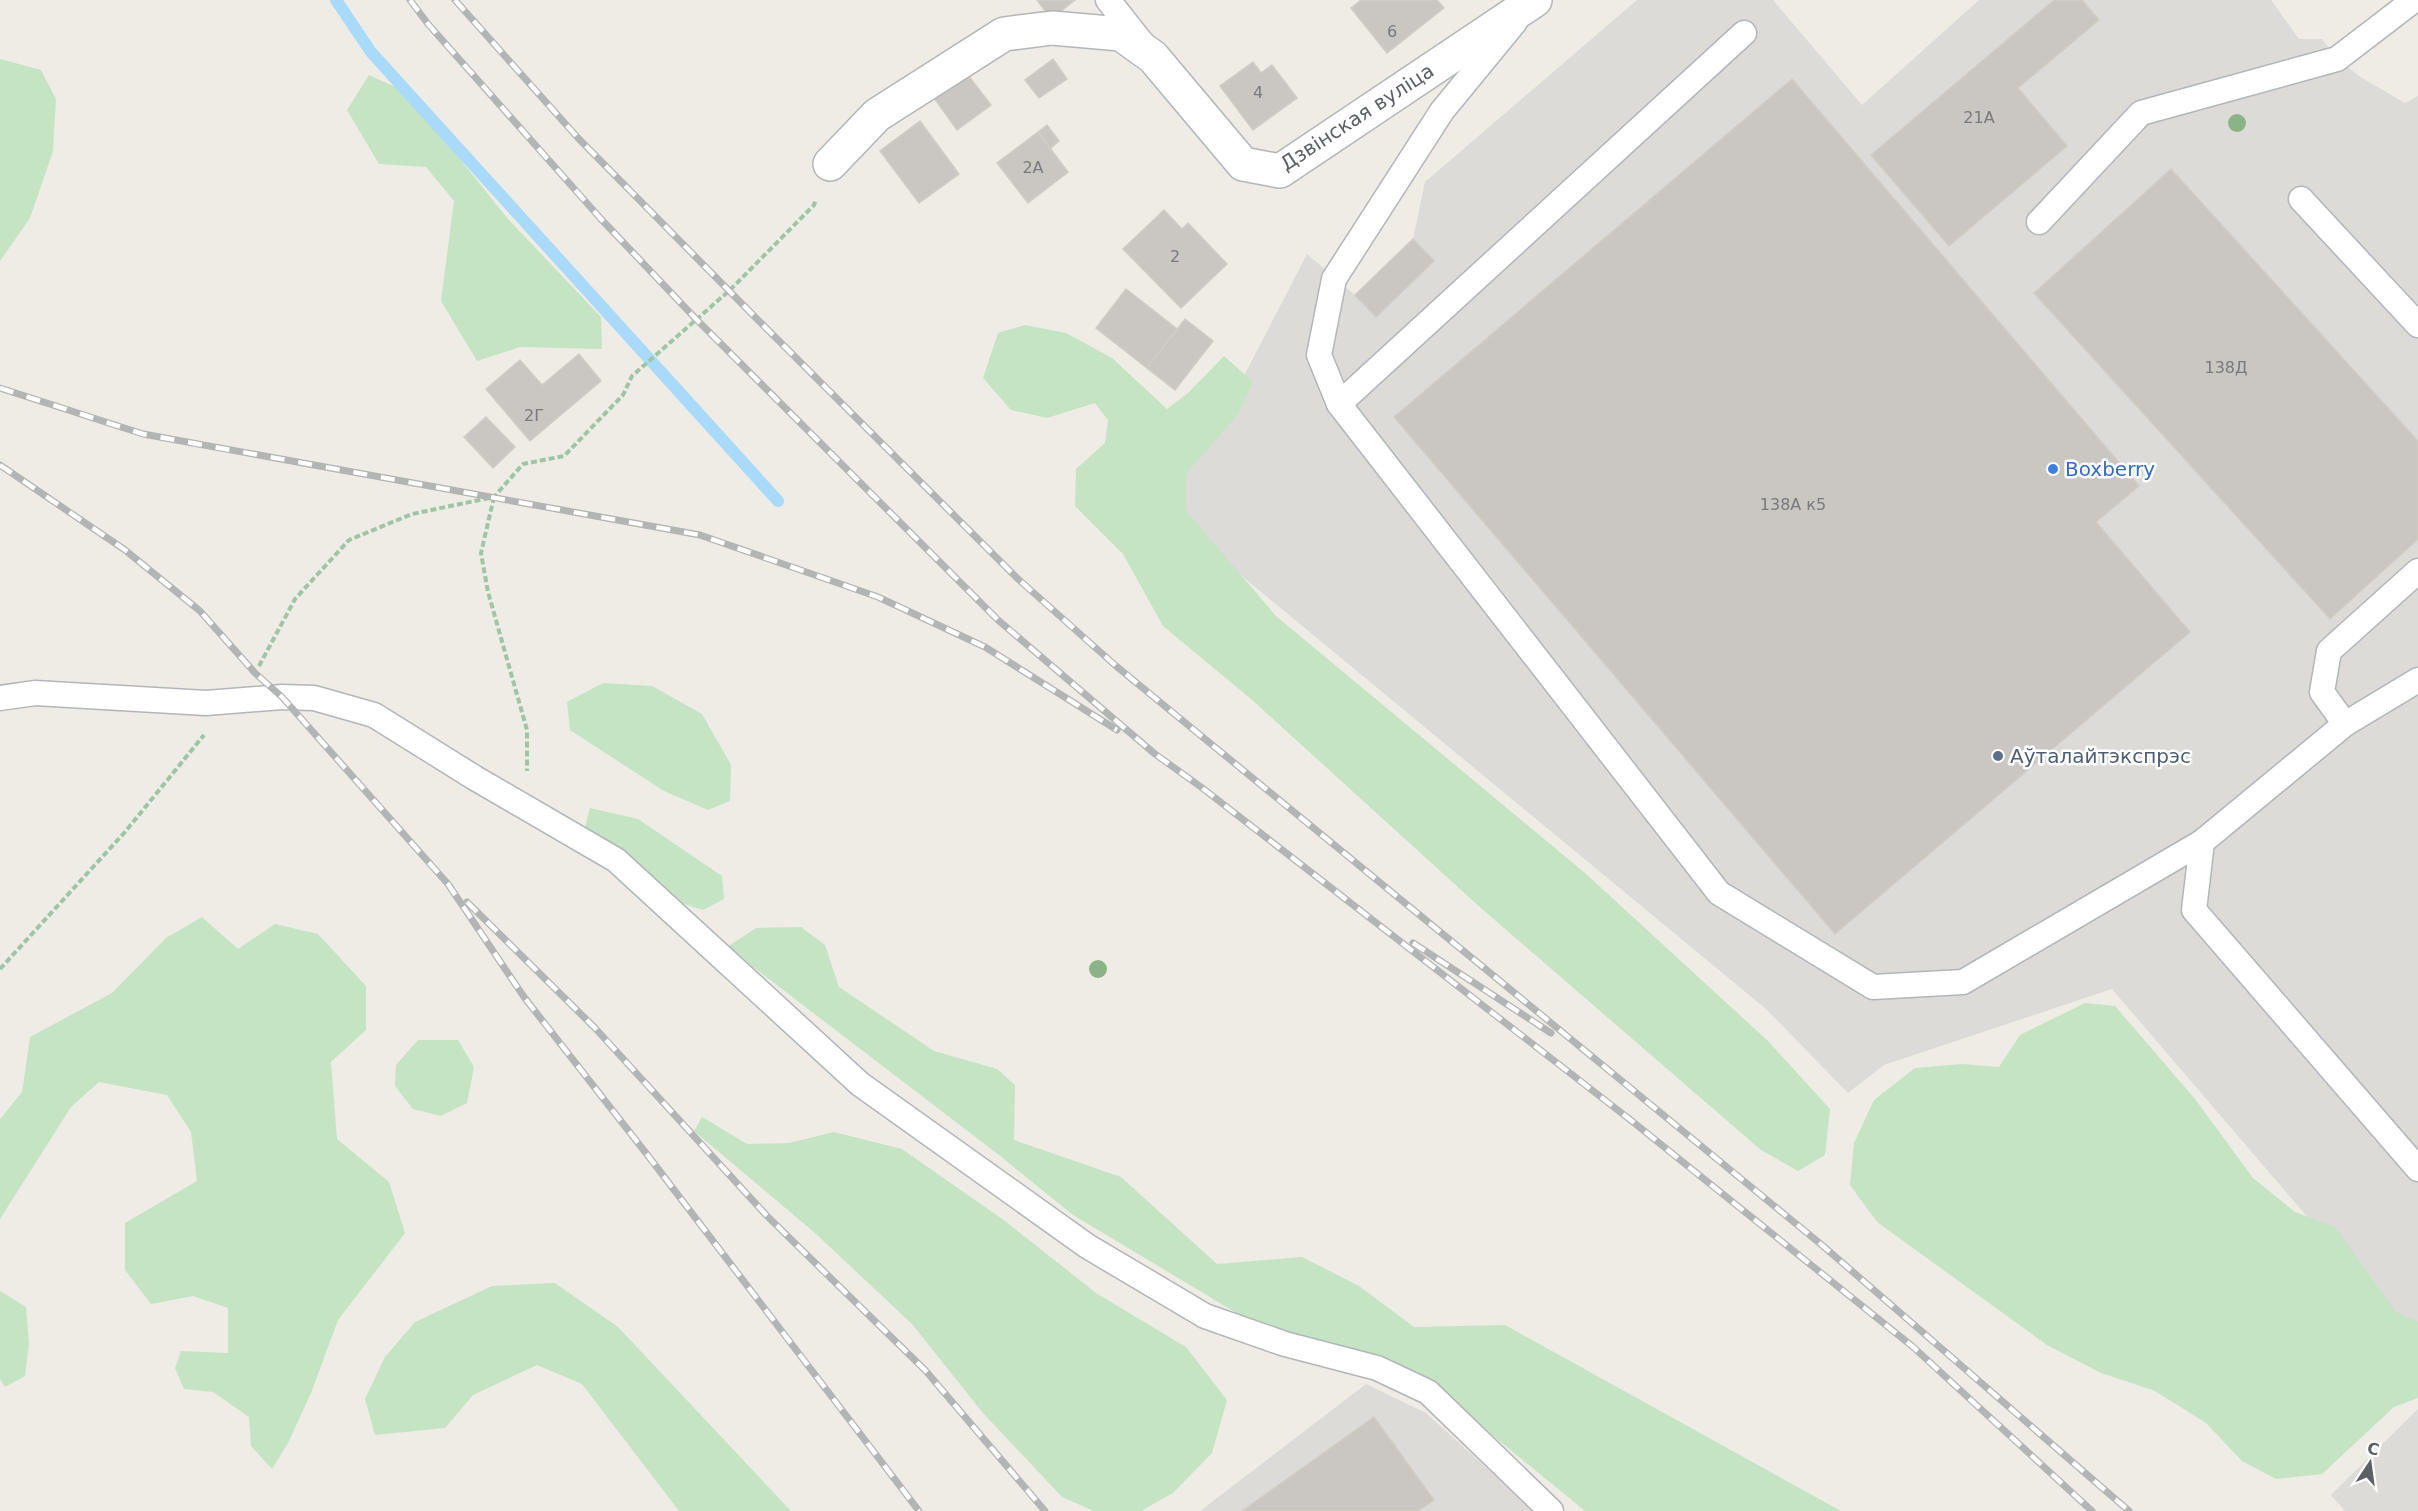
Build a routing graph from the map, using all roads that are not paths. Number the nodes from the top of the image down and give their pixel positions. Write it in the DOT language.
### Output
graph roads {
  1 [pos="1108,0"];
  2 [pos="2414,0"];
  3 [pos="1533,2"];
  4 [pos="1744,33"];
  5 [pos="1153,57"];
  6 [pos="830,164"];
  7 [pos="2301,199"];
  8 [pos="2039,222"];
  9 [pos="2418,325"];
  10 [pos="1339,404"];
  11 [pos="2418,571"];
  12 [pos="2418,680"];
  13 [pos="0,698"];
  14 [pos="2345,724"];
  15 [pos="2202,842"];
  16 [pos="2418,1169"];
  17 [pos="1551,1511"];
  1 -- 5 [label="lane"];
  2 -- 8 [label="lane"];
  3 -- 5 [label="street, Дзвінская вуліца"];
  3 -- 10 [label="lane"];
  4 -- 10 [label="lane"];
  5 -- 6 [label="street, Дзвінская вуліца"];
  7 -- 9 [label="lane"];
  10 -- 15 [label="lane"];
  11 -- 14 [label="lane"];
  12 -- 14 [label="lane"];
  13 -- 17 [label="lane"];
  14 -- 15 [label="lane"];
  15 -- 16 [label="lane"];
}
